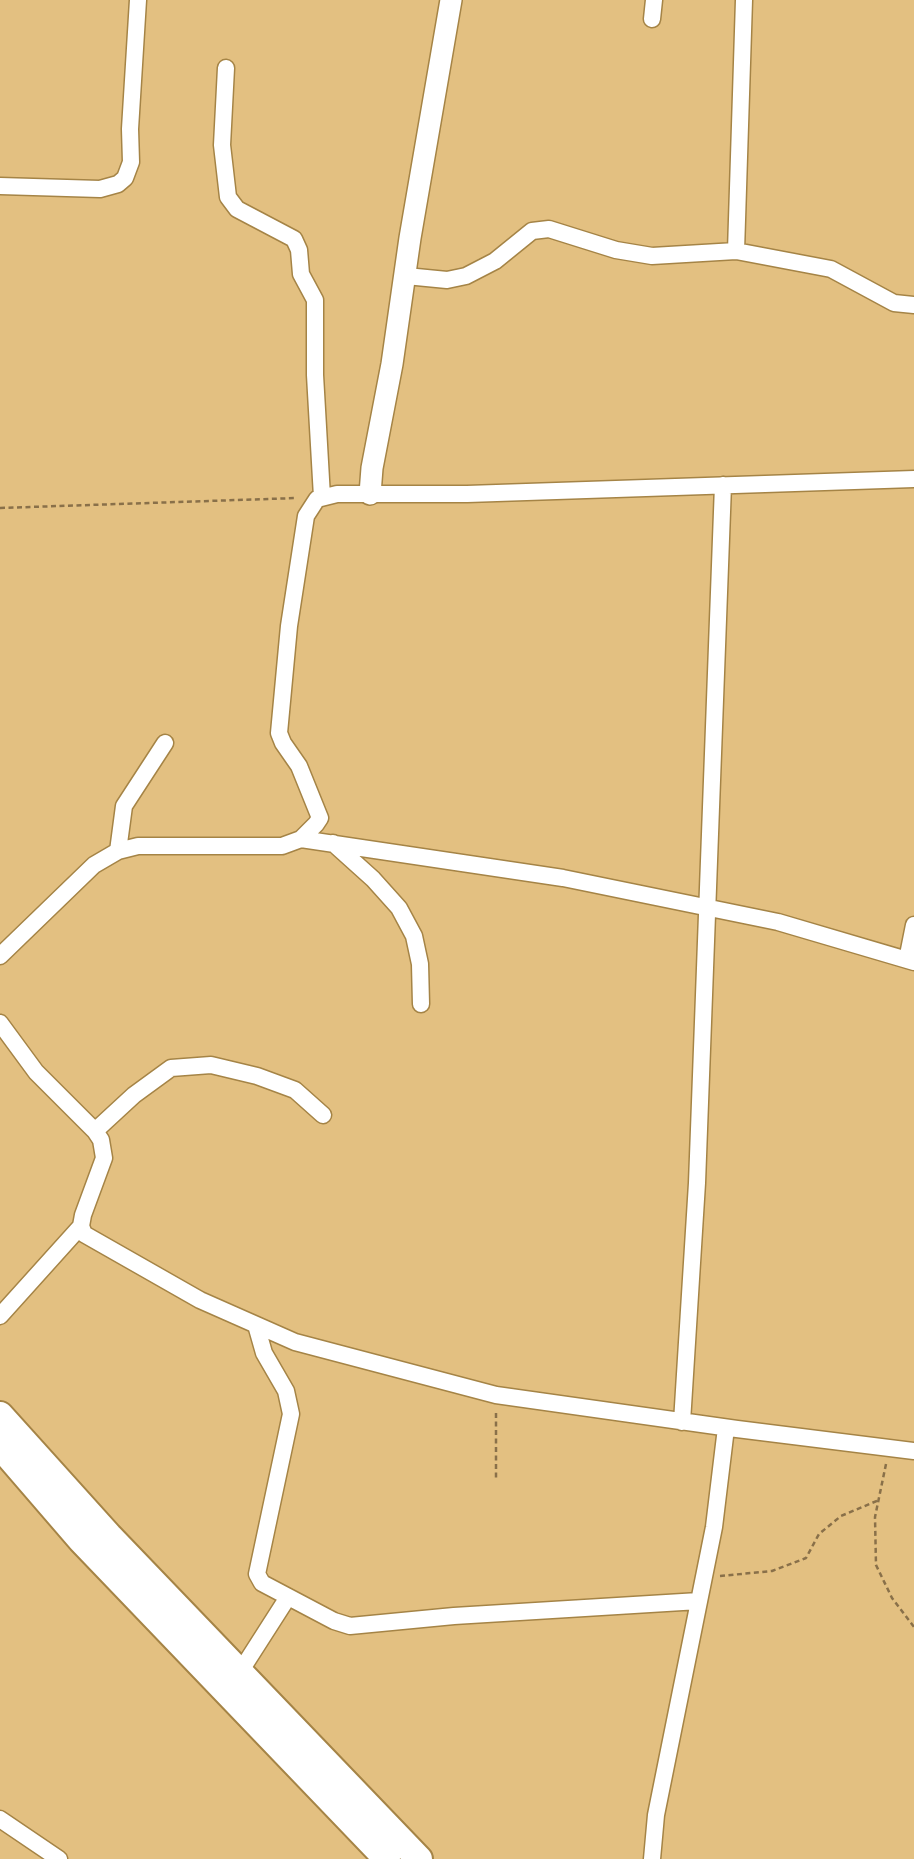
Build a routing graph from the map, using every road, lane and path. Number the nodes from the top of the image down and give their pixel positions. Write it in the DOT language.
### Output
graph roads {
  1 [pos="138,0"];
  2 [pos="451,0"];
  3 [pos="654,0"];
  4 [pos="744,0"];
  5 [pos="652,19"];
  6 [pos="226,68"];
  7 [pos="0,186"];
  8 [pos="736,251"];
  9 [pos="405,276"];
  10 [pos="914,305"];
  11 [pos="914,479"];
  12 [pos="723,485"];
  13 [pos="370,494"];
  14 [pos="322,497"];
  15 [pos="0,508"];
  16 [pos="165,743"];
  17 [pos="301,838"];
  18 [pos="333,843"];
  19 [pos="118,851"];
  20 [pos="706,908"];
  21 [pos="914,925"];
  22 [pos="0,956"];
  23 [pos="910,961"];
  24 [pos="421,1004"];
  25 [pos="0,1023"];
  26 [pos="323,1115"];
  27 [pos="95,1131"];
  28 [pos="81,1226"];
  29 [pos="0,1316"];
  30 [pos="256,1325"];
  31 [pos="496,1395"];
  32 [pos="0,1415"];
  33 [pos="682,1422"];
  34 [pos="726,1428"];
  35 [pos="0,1446"];
  36 [pos="887,1447"];
  37 [pos="914,1451"];
  38 [pos="496,1478"];
  39 [pos="879,1500"];
  40 [pos="704,1576"];
  41 [pos="288,1597"];
  42 [pos="699,1601"];
  43 [pos="914,1627"];
  44 [pos="240,1672"];
  45 [pos="0,1819"];
  46 [pos="59,1859"];
  47 [pos="387,1859"];
  48 [pos="419,1859"];
  49 [pos="652,1859"];
  1 -- 7 [label="street"];
  2 -- 9 [label="street"];
  3 -- 5 [label="street"];
  4 -- 8 [label="street"];
  6 -- 14 [label="street"];
  8 -- 9 [label="street"];
  8 -- 10 [label="street"];
  9 -- 13 [label="street"];
  11 -- 12 [label="street"];
  12 -- 13 [label="street"];
  12 -- 20 [label="street"];
  13 -- 14 [label="street"];
  14 -- 15 [label="path"];
  14 -- 17 [label="street"];
  16 -- 19 [label="street"];
  17 -- 18 [label="street"];
  17 -- 19 [label="street"];
  18 -- 20 [label="street"];
  18 -- 24 [label="street"];
  19 -- 22 [label="street"];
  20 -- 23 [label="street"];
  20 -- 33 [label="street"];
  21 -- 23 [label="street"];
  25 -- 27 [label="street"];
  26 -- 27 [label="street"];
  27 -- 28 [label="street"];
  28 -- 29 [label="street"];
  28 -- 30 [label="street"];
  30 -- 31 [label="street"];
  30 -- 41 [label="street"];
  31 -- 33 [label="street"];
  31 -- 38 [label="path"];
  32 -- 44 [label="main road"];
  33 -- 34 [label="street"];
  34 -- 36 [label="street"];
  34 -- 40 [label="street"];
  35 -- 47 [label="main road"];
  36 -- 37 [label="street"];
  36 -- 39 [label="path"];
  39 -- 40 [label="path"];
  39 -- 43 [label="path"];
  40 -- 42 [label="street"];
  41 -- 42 [label="street"];
  41 -- 44 [label="street"];
  42 -- 49 [label="street"];
  44 -- 48 [label="main road"];
  45 -- 46 [label="street"];
}
